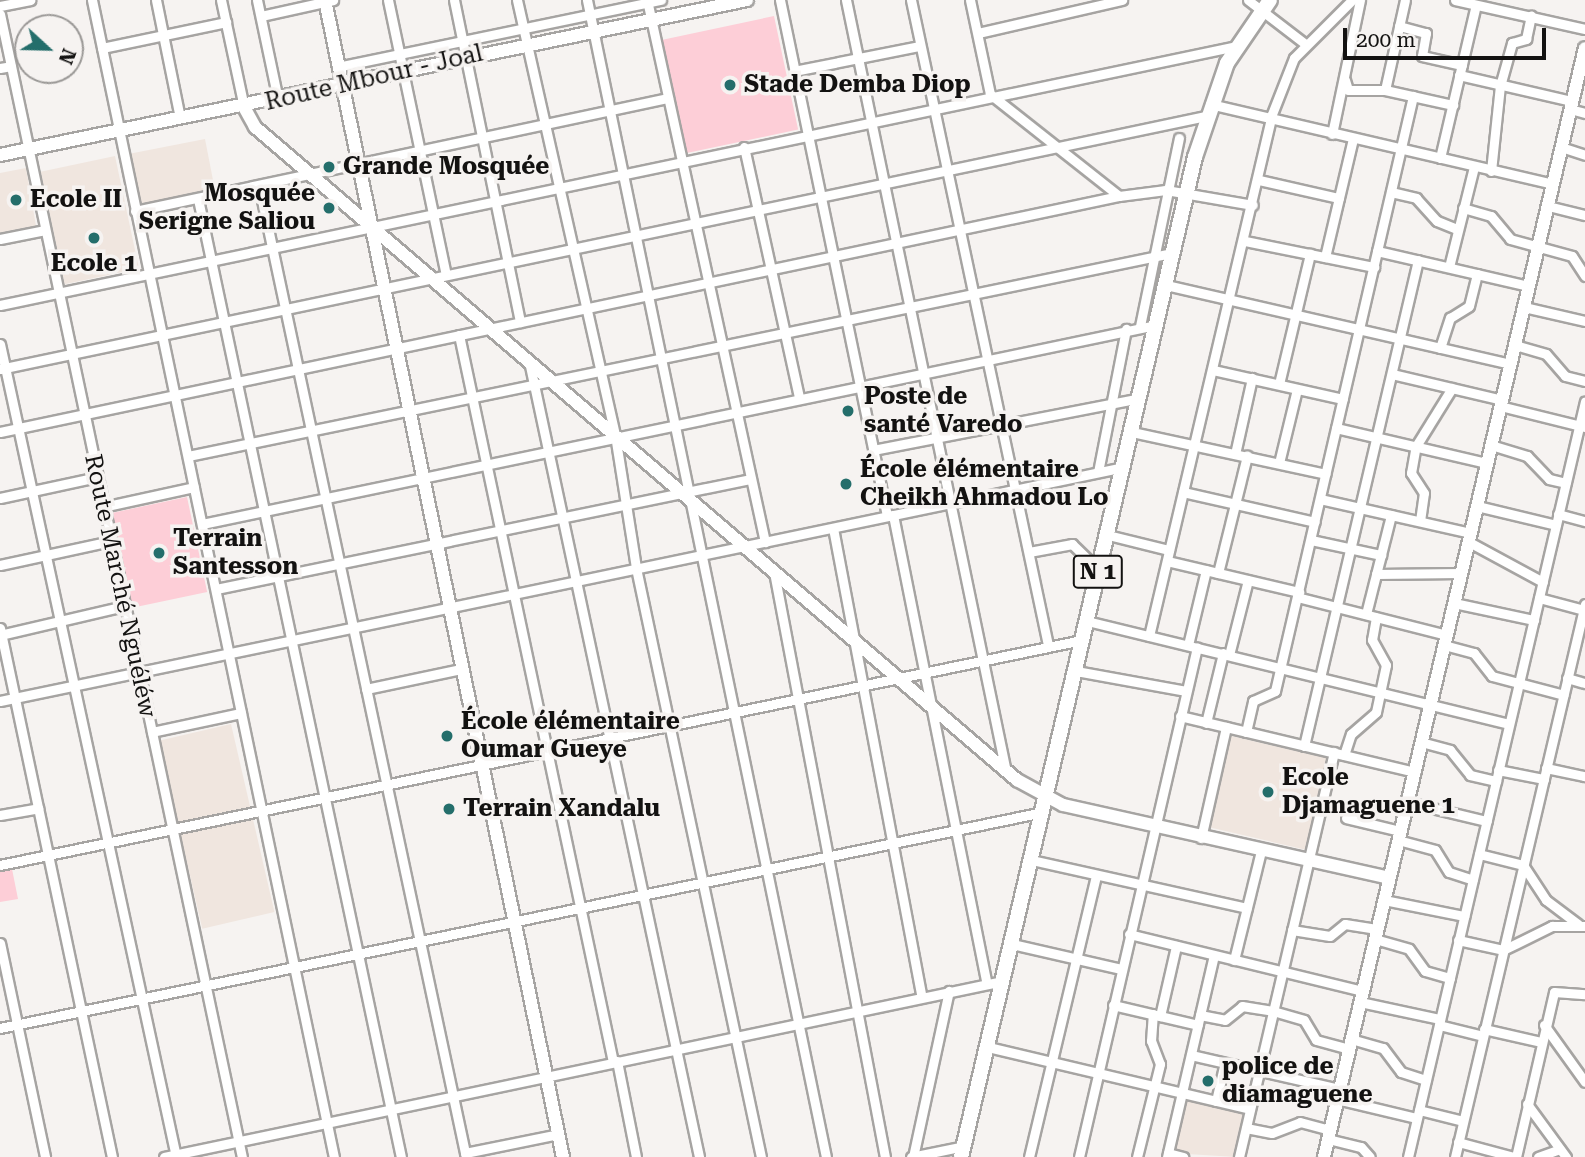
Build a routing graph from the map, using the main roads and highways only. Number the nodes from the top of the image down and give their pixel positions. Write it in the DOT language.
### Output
graph roads {
  1 [pos="747,0"];
  2 [pos="328,1"];
  3 [pos="1266,4"];
  4 [pos="1585,50"];
  5 [pos="341,86"];
  6 [pos="244,107"];
  7 [pos="0,155"];
  8 [pos="371,226"];
  9 [pos="1044,805"];
  10 [pos="1390,878"];
  11 [pos="962,1151"];
  12 [pos="563,1157"];
  13 [pos="1324,1157"];
  1 -- 5 [label="main road, Route Mbour - Joal"];
  2 -- 5 [label="main road"];
  3 -- 9 [label="highway, N 1"];
  4 -- 10 [label="main road"];
  5 -- 6 [label="main road, Route Mbour - Joal"];
  5 -- 8 [label="main road"];
  6 -- 7 [label="main road, Route Mbour - Joal"];
  6 -- 8 [label="main road"];
  8 -- 9 [label="main road"];
  8 -- 12 [label="main road"];
  9 -- 10 [label="main road"];
  9 -- 11 [label="highway, N 1"];
  10 -- 13 [label="main road"];
}
